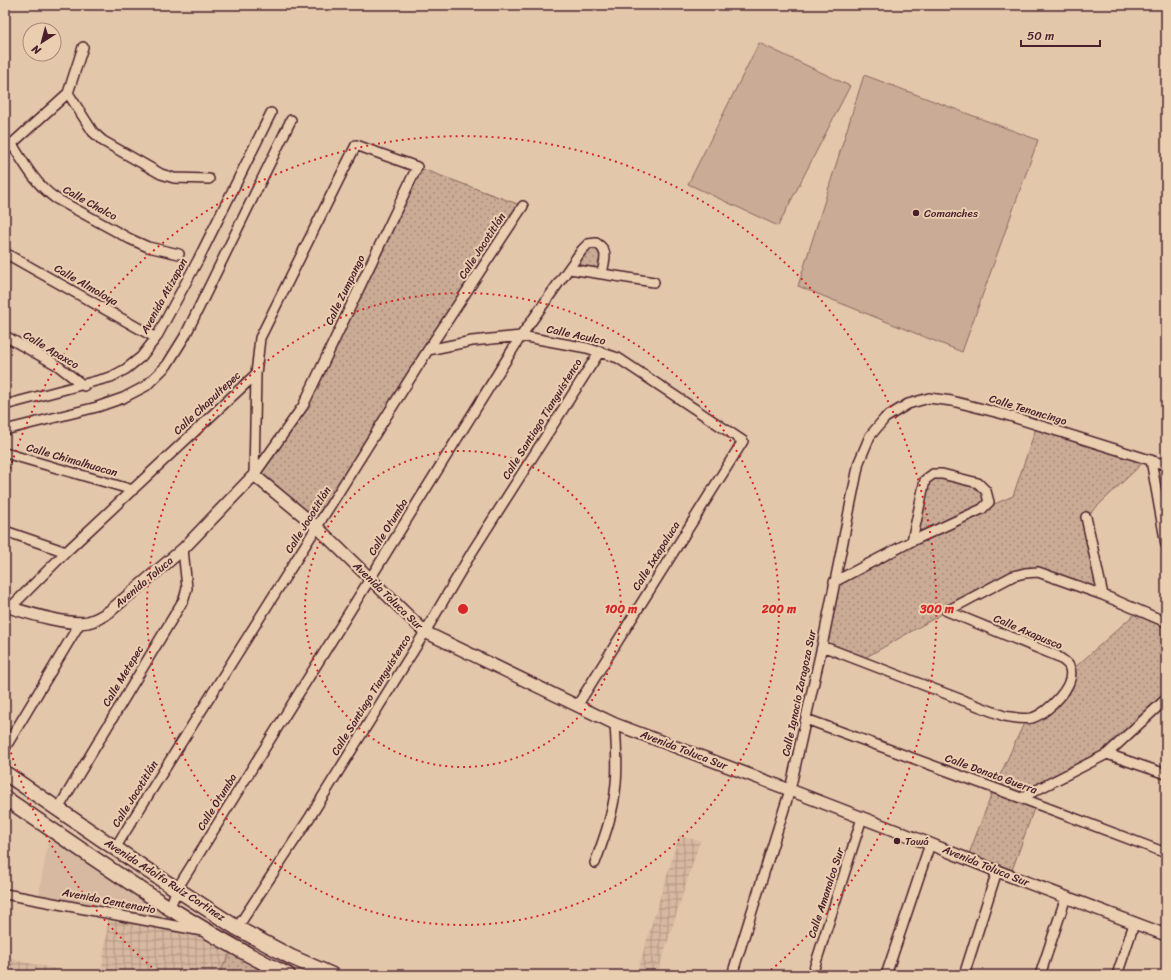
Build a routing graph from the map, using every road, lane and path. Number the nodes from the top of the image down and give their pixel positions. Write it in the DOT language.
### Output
graph roads {
  1 [pos="83,47"];
  2 [pos="68,93"];
  3 [pos="271,113"];
  4 [pos="291,120"];
  5 [pos="356,145"];
  6 [pos="8,147"];
  7 [pos="209,178"];
  8 [pos="523,206"];
  9 [pos="5,253"];
  10 [pos="179,254"];
  11 [pos="570,269"];
  12 [pos="602,274"];
  13 [pos="654,282"];
  14 [pos="5,336"];
  15 [pos="521,336"];
  16 [pos="156,338"];
  17 [pos="428,350"];
  18 [pos="600,351"];
  19 [pos="256,374"];
  20 [pos="84,386"];
  21 [pos="5,406"];
  22 [pos="885,418"];
  23 [pos="5,430"];
  24 [pos="743,441"];
  25 [pos="5,453"];
  26 [pos="1151,460"];
  27 [pos="1166,465"];
  28 [pos="254,475"];
  29 [pos="133,490"];
  30 [pos="1086,517"];
  31 [pos="317,527"];
  32 [pos="5,531"];
  33 [pos="912,542"];
  34 [pos="1166,545"];
  35 [pos="183,549"];
  36 [pos="66,552"];
  37 [pos="371,578"];
  38 [pos="834,582"];
  39 [pos="1103,596"];
  40 [pos="8,607"];
  41 [pos="1166,622"];
  42 [pos="80,623"];
  43 [pos="425,632"];
  44 [pos="822,646"];
  45 [pos="1166,699"];
  46 [pos="577,706"];
  47 [pos="806,719"];
  48 [pos="615,724"];
  49 [pos="5,748"];
  50 [pos="1107,754"];
  51 [pos="5,773"];
  52 [pos="1166,774"];
  53 [pos="790,790"];
  54 [pos="5,798"];
  55 [pos="1021,798"];
  56 [pos="58,809"];
  57 [pos="862,818"];
  58 [pos="930,844"];
  59 [pos="115,848"];
  60 [pos="1166,853"];
  61 [pos="595,863"];
  62 [pos="997,871"];
  63 [pos="177,889"];
  64 [pos="5,894"];
  65 [pos="1066,897"];
  66 [pos="170,907"];
  67 [pos="1134,924"];
  68 [pos="237,928"];
  69 [pos="209,932"];
  70 [pos="1166,935"];
  71 [pos="327,974"];
  72 [pos="288,975"];
  73 [pos="732,975"];
  74 [pos="812,975"];
  75 [pos="886,975"];
  76 [pos="964,975"];
  77 [pos="1040,975"];
  78 [pos="1117,975"];
  1 -- 2 [label="street"];
  2 -- 6 [label="street"];
  2 -- 7 [label="street"];
  3 -- 16 [label="street, Avenida Atizapan"];
  4 -- 23 [label="street"];
  5 -- 19 [label="street, Calle Chapultepec"];
  5 -- 28 [label="street, Calle Zumpango"];
  6 -- 10 [label="street, Calle Chalco"];
  8 -- 17 [label="street, Calle Jocotitlán"];
  9 -- 16 [label="street, Calle Almoloya"];
  11 -- 12 [label="street"];
  11 -- 12 [label="street, Calle Otumba"];
  11 -- 15 [label="street, Calle Otumba"];
  12 -- 13 [label="street"];
  14 -- 20 [label="street, Calle Apaxco"];
  15 -- 17 [label="street, Calle Aculco"];
  15 -- 18 [label="street, Calle Aculco"];
  15 -- 37 [label="street, Calle Otumba"];
  16 -- 20 [label="street, Avenida Atizapan"];
  17 -- 31 [label="street, Calle Jocotitlán"];
  18 -- 24 [label="street, Calle Aculco"];
  18 -- 43 [label="street, Calle Santiago Tianguistenco"];
  19 -- 28 [label="street"];
  19 -- 29 [label="street, Calle Chapultepec"];
  20 -- 21 [label="street, Avenida Atizapan"];
  22 -- 26 [label="street, Calle Tenancingo"];
  22 -- 38 [label="street, Calle Ignacio Zaragoza Sur"];
  24 -- 46 [label="street, Calle Ixtapaluca"];
  25 -- 29 [label="street, Calle Chimalhuacan"];
  26 -- 27 [label="street, Calle Tenancingo"];
  26 -- 34 [label="street"];
  28 -- 31 [label="street, Avenida Toluca Sur"];
  28 -- 35 [label="street, Avenida Toluca"];
  29 -- 36 [label="street, Calle Chapultepec"];
  30 -- 39 [label="street"];
  31 -- 37 [label="street, Avenida Toluca Sur"];
  31 -- 59 [label="street, Calle Jocotitlán"];
  32 -- 36 [label="street"];
  33 -- 33 [label="street"];
  33 -- 38 [label="street"];
  35 -- 42 [label="street, Avenida Toluca"];
  35 -- 56 [label="street, Calle Metepec"];
  36 -- 40 [label="street, Calle Chapultepec"];
  37 -- 43 [label="street, Avenida Toluca Sur"];
  37 -- 63 [label="street, Calle Otumba"];
  38 -- 44 [label="street, Calle Ignacio Zaragoza Sur"];
  39 -- 41 [label="street, Calle Axapusco"];
  39 -- 44 [label="street, Calle Axapusco"];
  40 -- 42 [label="street, Avenida Toluca"];
  42 -- 49 [label="street"];
  43 -- 46 [label="street, Avenida Toluca Sur"];
  43 -- 68 [label="street, Calle Santiago Tianguistenco"];
  44 -- 47 [label="street, Calle Ignacio Zaragoza Sur"];
  45 -- 50 [label="street"];
  46 -- 48 [label="street, Avenida Toluca Sur"];
  47 -- 53 [label="street, Calle Ignacio Zaragoza Sur"];
  47 -- 55 [label="street, Calle Donato Guerra"];
  48 -- 53 [label="street, Avenida Toluca Sur"];
  48 -- 61 [label="street"];
  50 -- 52 [label="street"];
  50 -- 55 [label="street"];
  51 -- 56 [label="main road, Avenida Adolfo Ruiz Cortinez"];
  53 -- 57 [label="street, Avenida Toluca Sur"];
  53 -- 73 [label="street, Calle Ignacio Zaragoza Sur"];
  54 -- 66 [label="main road, Avenida Adolfo Ruiz Cortinez"];
  55 -- 60 [label="street, Calle Donato Guerra"];
  56 -- 59 [label="main road, Avenida Adolfo Ruiz Cortinez"];
  57 -- 58 [label="street, Avenida Toluca Sur"];
  57 -- 74 [label="street, Calle Amanalco Sur"];
  58 -- 62 [label="street, Avenida Toluca Sur"];
  58 -- 75 [label="street"];
  59 -- 63 [label="main road, Avenida Adolfo Ruiz Cortinez"];
  62 -- 65 [label="street, Avenida Toluca Sur"];
  62 -- 76 [label="street"];
  63 -- 66 [label="street, Calle Otumba"];
  63 -- 68 [label="main road, Avenida Adolfo Ruiz Cortinez"];
  64 -- 69 [label="street, Avenida Centenario"];
  65 -- 67 [label="street, Avenida Toluca Sur"];
  65 -- 77 [label="street"];
  66 -- 69 [label="main road, Avenida Adolfo Ruiz Cortinez"];
  67 -- 70 [label="street, Avenida Toluca Sur"];
  67 -- 78 [label="street"];
  68 -- 71 [label="main road, Avenida Adolfo Ruiz Cortinez"];
  69 -- 72 [label="main road, Avenida Adolfo Ruiz Cortinez"];
}
